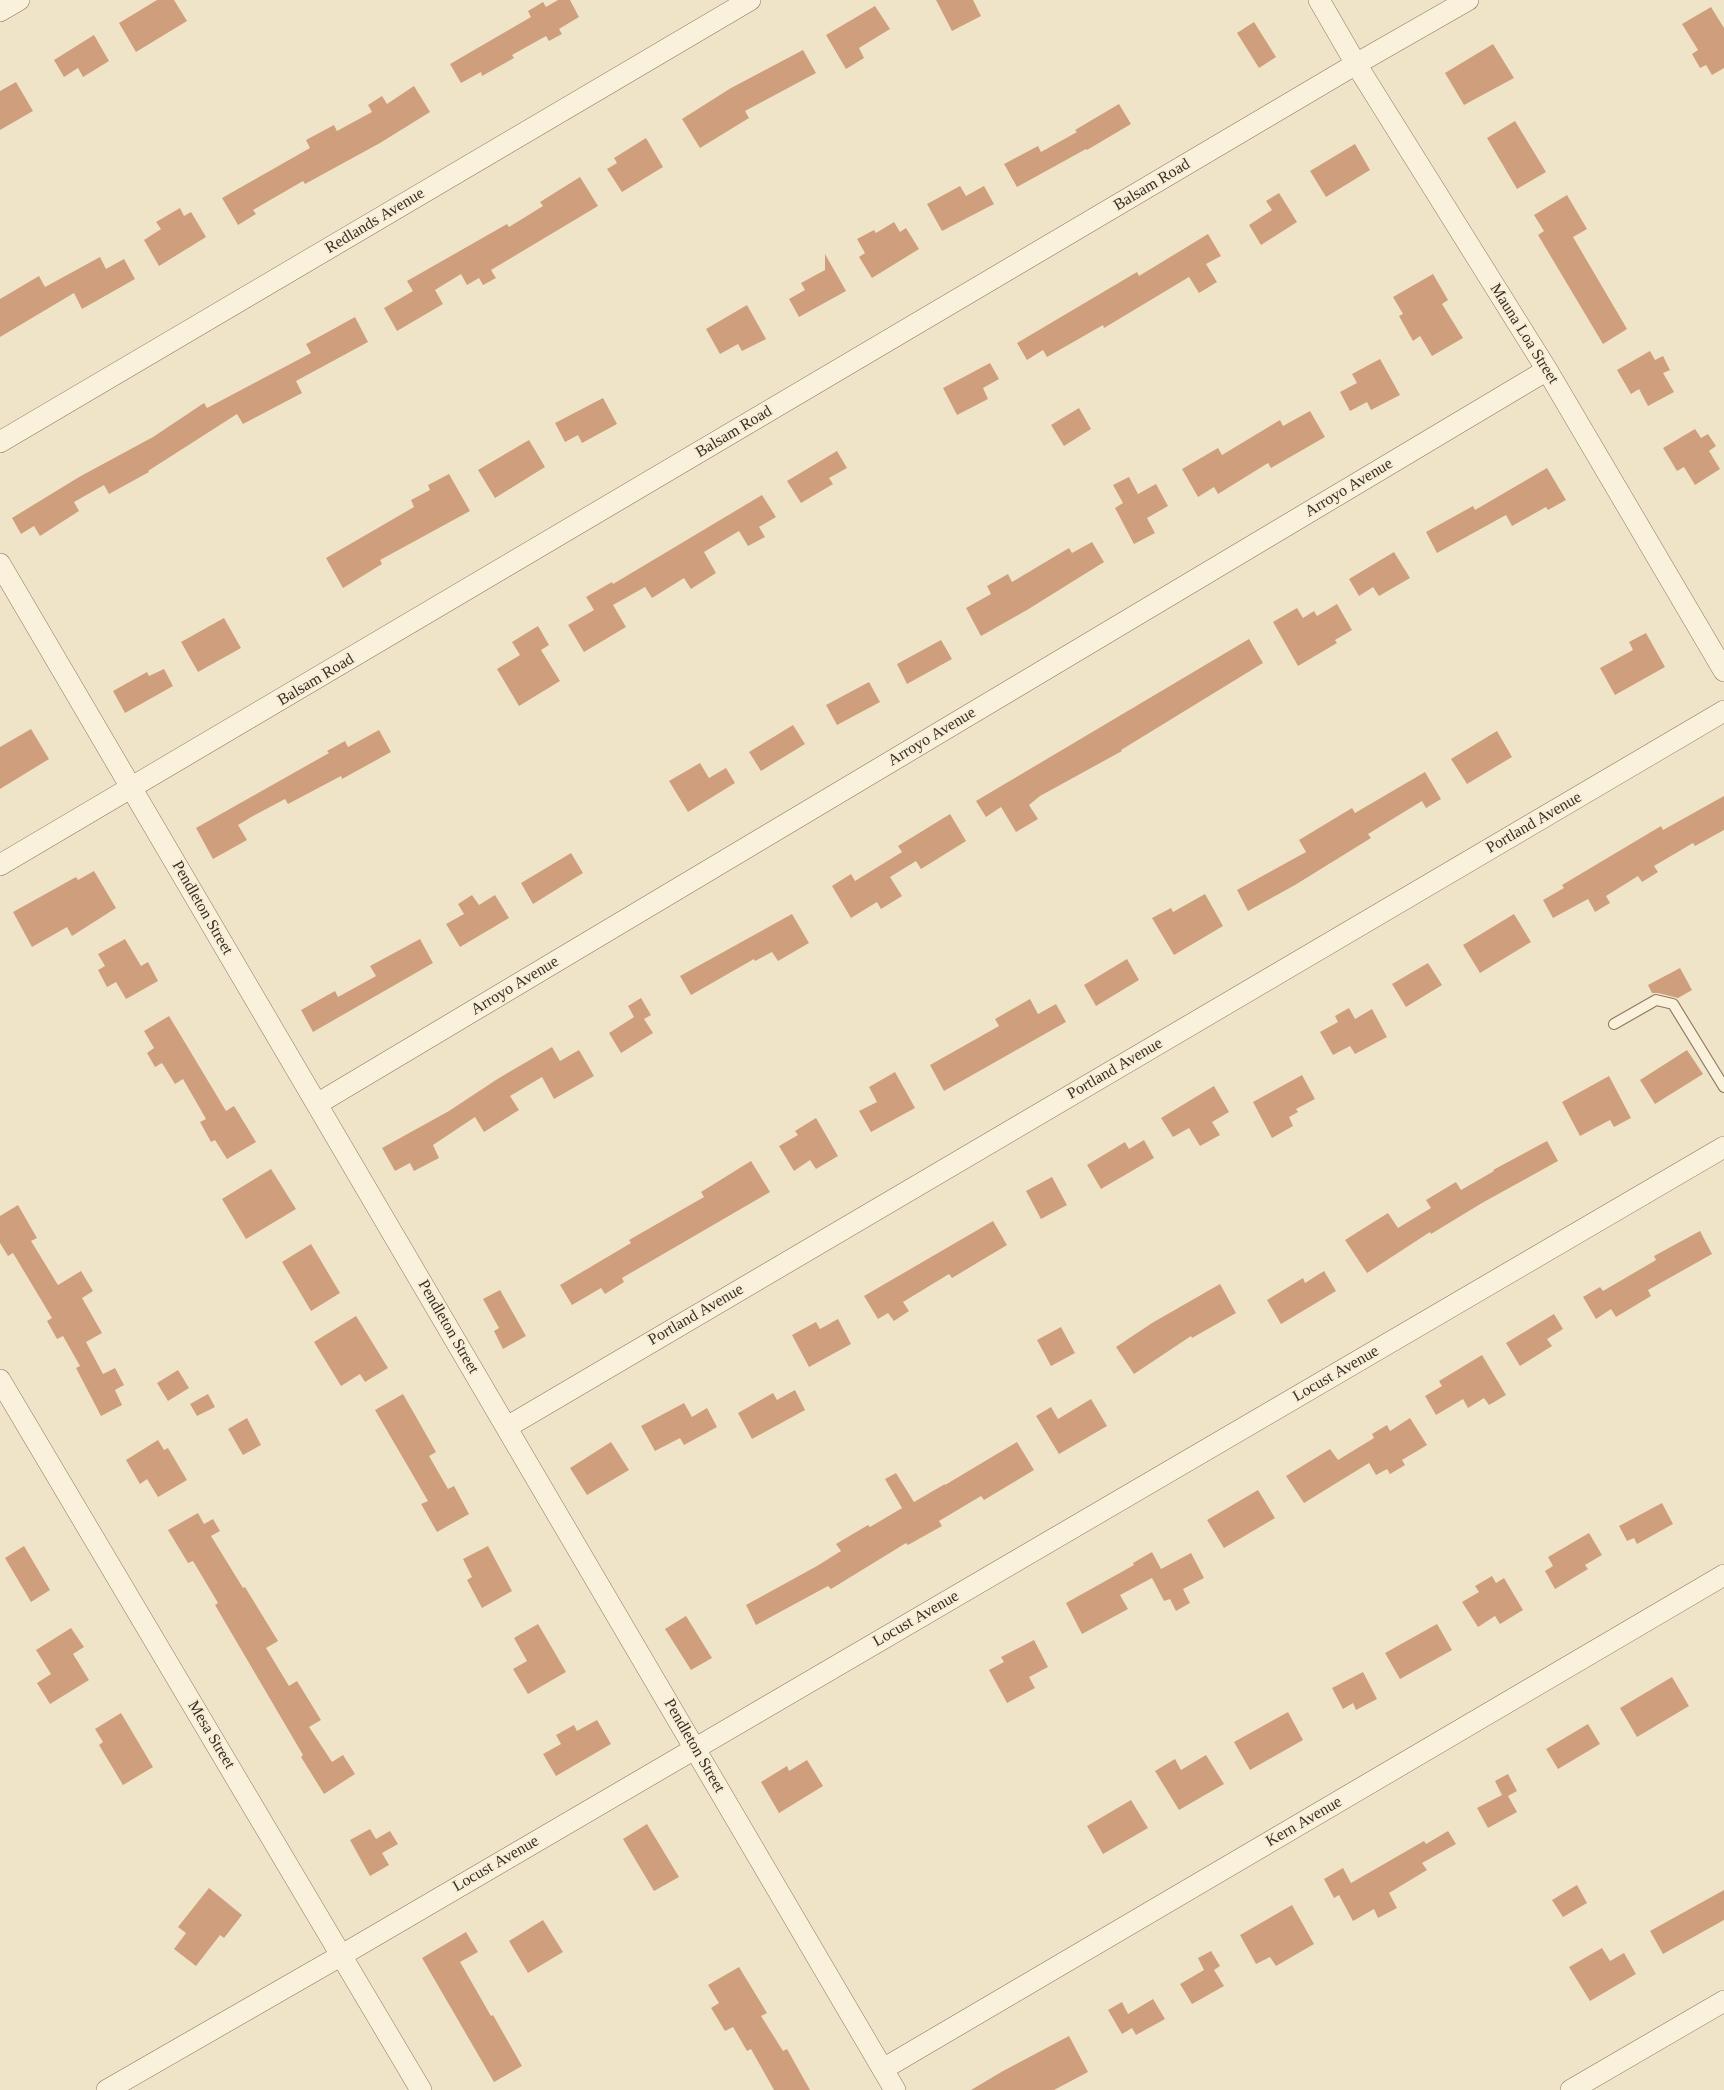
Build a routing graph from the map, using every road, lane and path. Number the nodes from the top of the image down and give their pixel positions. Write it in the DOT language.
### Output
graph roads {
  1 [pos="19,0"];
  2 [pos="750,0"];
  3 [pos="1320,0"];
  4 [pos="1468,0"];
  5 [pos="0,11"];
  6 [pos="1356,64"];
  7 [pos="1547,369"];
  8 [pos="0,442"];
  9 [pos="0,564"];
  10 [pos="1724,671"];
  11 [pos="1724,711"];
  12 [pos="132,788"];
  13 [pos="0,865"];
  14 [pos="1614,1024"];
  15 [pos="1724,1087"];
  16 [pos="317,1104"];
  17 [pos="1724,1148"];
  18 [pos="0,1380"];
  19 [pos="507,1427"];
  20 [pos="1724,1575"];
  21 [pos="695,1748"];
  22 [pos="342,1955"];
  23 [pos="1724,2001"];
  24 [pos="883,2069"];
  25 [pos="107,2090"];
  26 [pos="421,2090"];
  27 [pos="895,2090"];
  28 [pos="1571,2090"];
  1 -- 5 [label="street"];
  2 -- 8 [label="street, Redlands Avenue"];
  3 -- 6 [label="street, Mauna Loa Street"];
  4 -- 6 [label="street, Balsam Road"];
  6 -- 7 [label="street, Mauna Loa Street"];
  6 -- 12 [label="street, Balsam Road"];
  7 -- 10 [label="street, Mauna Loa Street"];
  7 -- 16 [label="street, Arroyo Avenue"];
  9 -- 12 [label="street, Pendleton Street"];
  11 -- 19 [label="street, Portland Avenue"];
  12 -- 13 [label="street, Balsam Road"];
  12 -- 16 [label="street, Pendleton Street"];
  14 -- 15 [label="lane"];
  16 -- 19 [label="street, Pendleton Street"];
  17 -- 21 [label="street, Locust Avenue"];
  18 -- 22 [label="street, Mesa Street"];
  19 -- 21 [label="street, Pendleton Street"];
  20 -- 24 [label="street, Kern Avenue"];
  21 -- 22 [label="street, Locust Avenue"];
  21 -- 24 [label="street, Pendleton Street"];
  22 -- 25 [label="street, Locust Avenue"];
  22 -- 26 [label="street, Mesa Street"];
  23 -- 28 [label="street"];
  24 -- 27 [label="street, Pendleton Street"];
}
